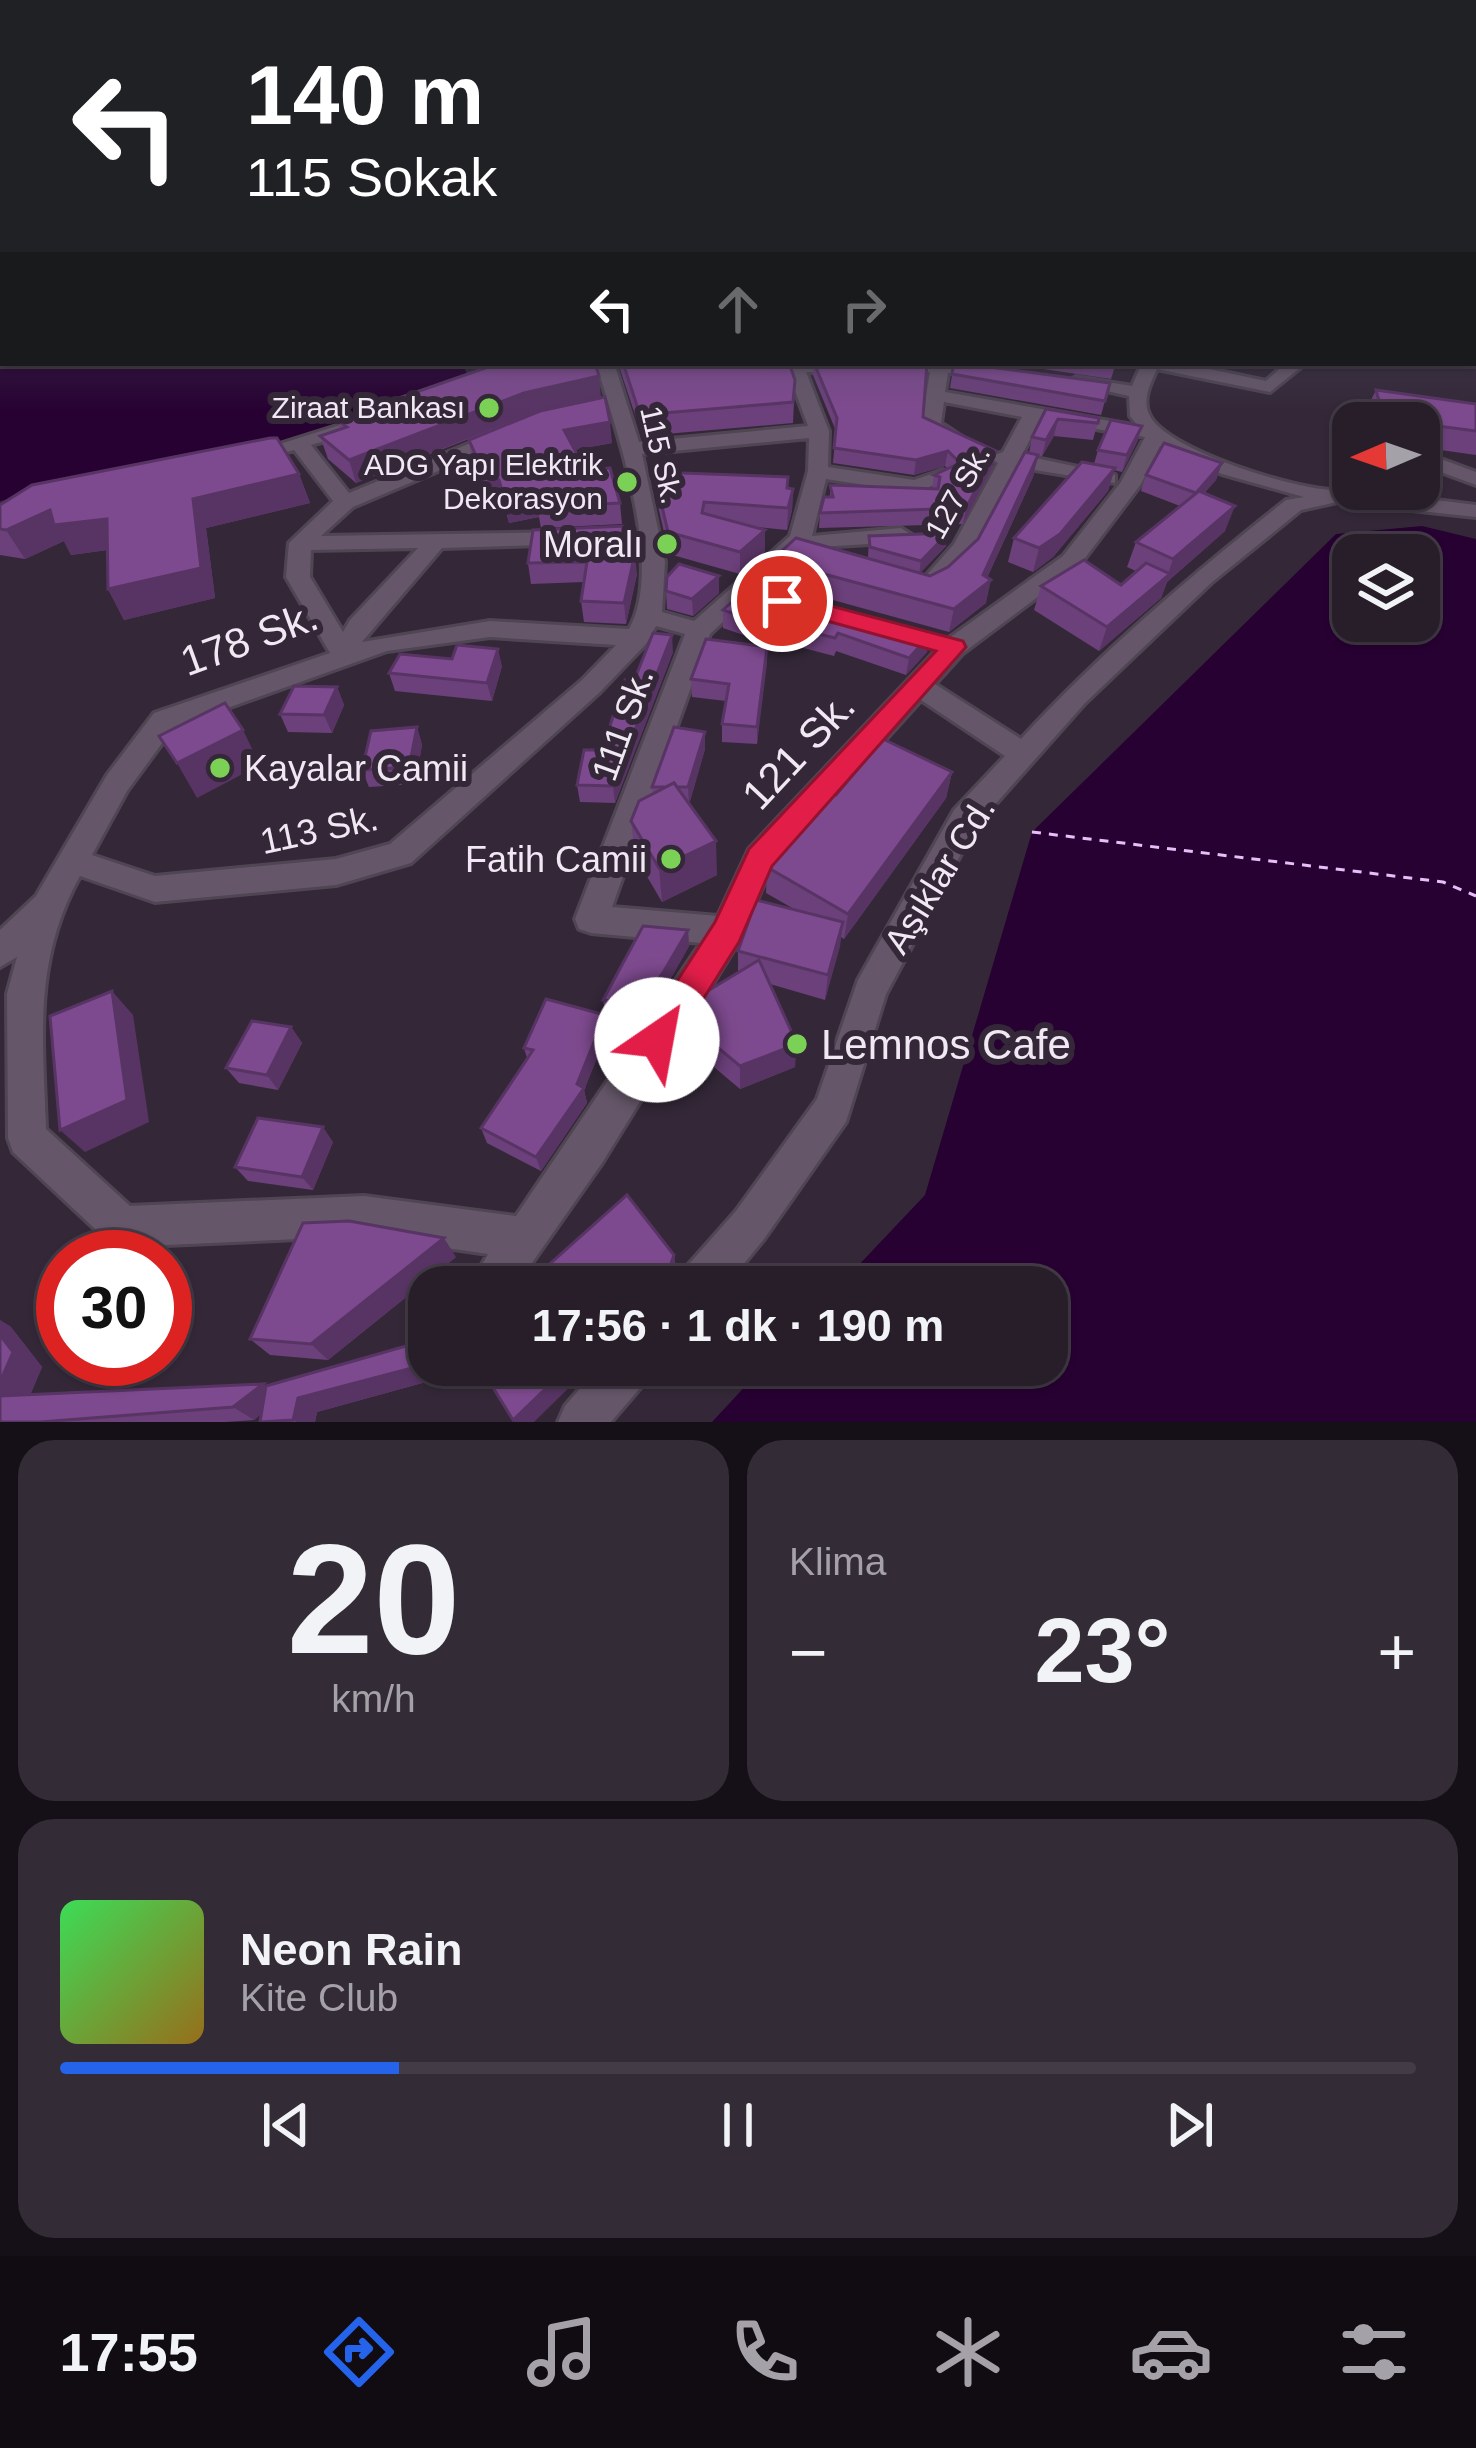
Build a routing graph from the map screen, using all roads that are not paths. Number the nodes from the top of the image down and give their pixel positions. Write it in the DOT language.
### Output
graph roads {
  1 [pos="605,366"];
  2 [pos="770,366"];
  3 [pos="899,366"];
  4 [pos="951,366"];
  5 [pos="960,366"];
  6 [pos="1152,366"];
  7 [pos="1168,366"];
  8 [pos="1294,366"];
  9 [pos="796,368"];
  10 [pos="1017,372"];
  11 [pos="1054,378"];
  12 [pos="1137,392"];
  13 [pos="939,396"];
  14 [pos="1033,414"];
  15 [pos="366,422"];
  16 [pos="819,431"];
  17 [pos="515,432"];
  18 [pos="1156,435"];
  19 [pos="301,446"];
  20 [pos="632,449"];
  21 [pos="233,460"];
  22 [pos="1009,460"];
  23 [pos="1440,465"];
  24 [pos="818,471"];
  25 [pos="943,476"];
  26 [pos="1476,479"];
  27 [pos="1131,484"];
  28 [pos="1330,496"];
  29 [pos="345,502"];
  30 [pos="1476,511"];
  31 [pos="948,534"];
  32 [pos="624,535"];
  33 [pos="810,539"];
  34 [pos="300,543"];
  35 [pos="433,545"];
  36 [pos="857,569"];
  37 [pos="728,586"];
  38 [pos="917,587"];
  39 [pos="782,601"];
  40 [pos="643,627"];
  41 [pos="699,630"];
  42 [pos="344,653"];
  43 [pos="920,688"];
  44 [pos="1022,753"];
  45 [pos="76,862"];
  46 [pos="48,903"];
  47 [pos="727,932"];
  48 [pos="0,952"];
  49 [pos="525,1238"];
  50 [pos="505,1266"];
  51 [pos="715,1266"];
  52 [pos="612,1386"];
  53 [pos="581,1422"];
  1 -- 20 [label="street, 115 Sk."];
  2 -- 9 [label="street"];
  3 -- 9 [label="street"];
  4 -- 13 [label="street"];
  5 -- 10 [label="street"];
  6 -- 12 [label="street"];
  7 -- 8 [label="street"];
  9 -- 16 [label="street"];
  11 -- 12 [label="street"];
  12 -- 18 [label="street"];
  13 -- 14 [label="street"];
  13 -- 22 [label="street"];
  14 -- 18 [label="street"];
  14 -- 22 [label="street, 127 Sk."];
  15 -- 19 [label="street"];
  16 -- 20 [label="street"];
  16 -- 24 [label="street"];
  17 -- 29 [label="street"];
  18 -- 27 [label="street, 121 Sk."];
  18 -- 28 [label="street"];
  19 -- 21 [label="street"];
  19 -- 29 [label="street"];
  20 -- 32 [label="street, 115 Sk."];
  22 -- 27 [label="street"];
  22 -- 31 [label="street, 127 Sk."];
  23 -- 26 [label="street"];
  24 -- 25 [label="street"];
  24 -- 33 [label="street"];
  27 -- 43 [label="street, 121 Sk."];
  28 -- 30 [label="street"];
  28 -- 44 [label="street, Aşıklar Cd."];
  29 -- 34 [label="street"];
  31 -- 33 [label="street"];
  31 -- 38 [label="street, 127 Sk."];
  32 -- 35 [label="street"];
  32 -- 40 [label="street, 115 Sk."];
  33 -- 36 [label="street"];
  33 -- 37 [label="street"];
  34 -- 35 [label="street"];
  34 -- 42 [label="street"];
  35 -- 42 [label="street"];
  37 -- 39 [label="street"];
  37 -- 41 [label="street"];
  40 -- 41 [label="street, 178 Sk."];
  40 -- 42 [label="street, 178 Sk."];
  40 -- 45 [label="street, 113 Sk."];
  41 -- 47 [label="street, 111 Sk."];
  42 -- 45 [label="street, 178 Sk."];
  43 -- 44 [label="street"];
  43 -- 47 [label="street, 121 Sk."];
  44 -- 51 [label="street, Aşıklar Cd."];
  45 -- 46 [label="street, 178 Sk."];
  46 -- 48 [label="street"];
  46 -- 49 [label="street, 178 Sk."];
  47 -- 49 [label="street, 121 Sk."];
  49 -- 50 [label="street, 121 Sk."];
  52 -- 53 [label="street"];
}
